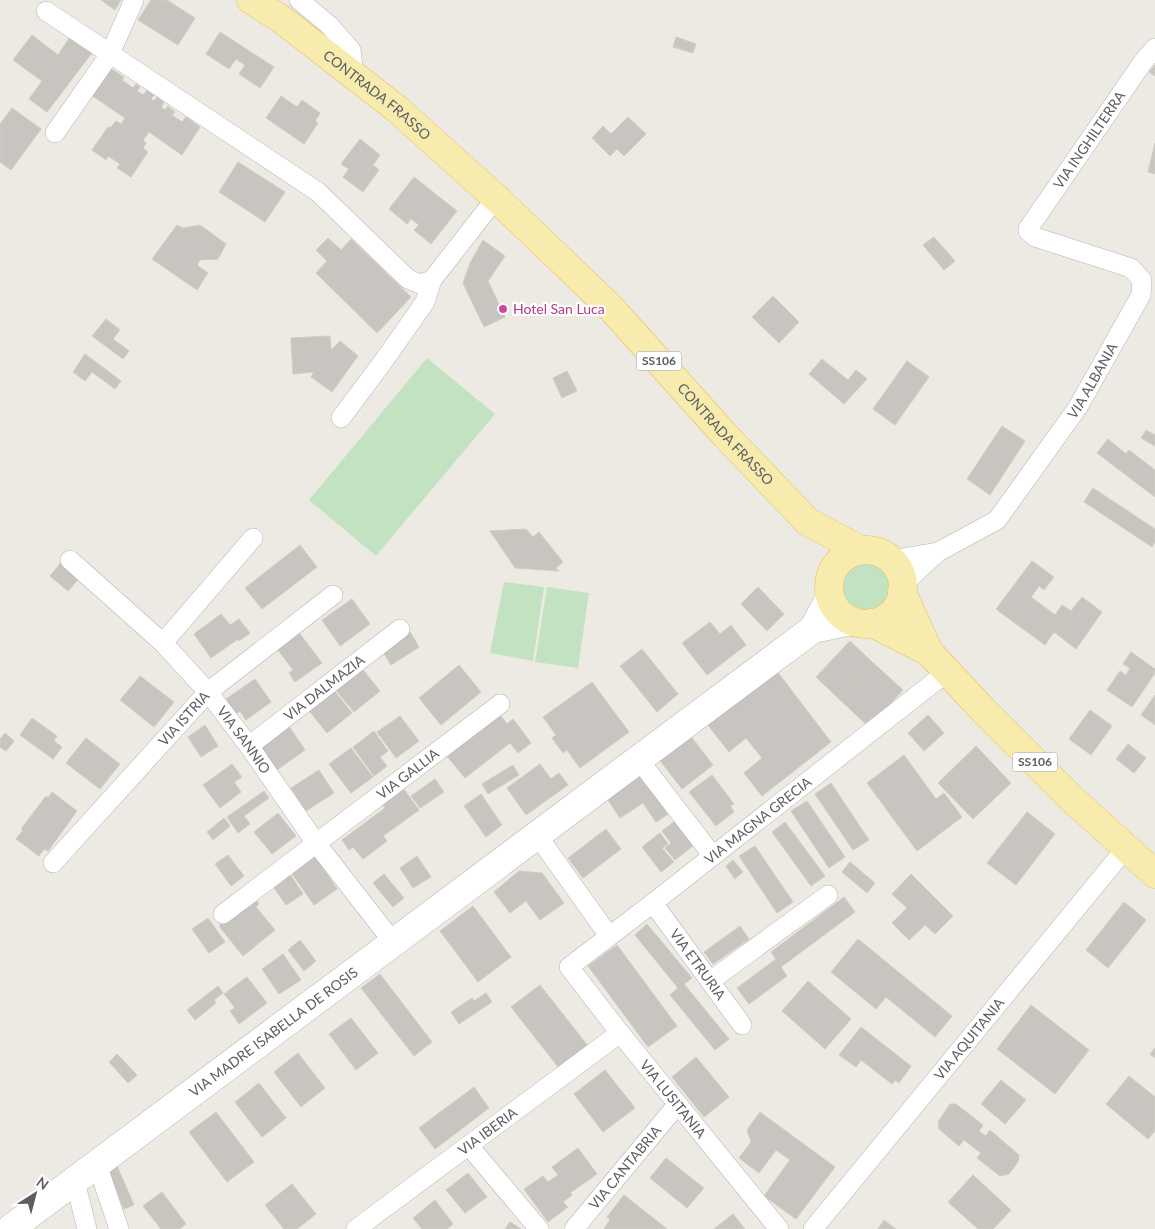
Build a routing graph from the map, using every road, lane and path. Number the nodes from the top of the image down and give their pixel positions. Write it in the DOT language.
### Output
graph roads {
  1 [pos="134,0"];
  2 [pos="251,0"];
  3 [pos="299,0"];
  4 [pos="46,11"];
  5 [pos="1155,48"];
  6 [pos="110,54"];
  7 [pos="352,63"];
  8 [pos="55,133"];
  9 [pos="496,198"];
  10 [pos="1030,234"];
  11 [pos="432,280"];
  12 [pos="341,418"];
  13 [pos="808,522"];
  14 [pos="253,538"];
  15 [pos="861,550"];
  16 [pos="938,552"];
  17 [pos="70,560"];
  18 [pos="891,560"];
  19 [pos="830,587"];
  20 [pos="902,589"];
  21 [pos="333,595"];
  22 [pos="862,622"];
  23 [pos="400,629"];
  24 [pos="813,629"];
  25 [pos="163,643"];
  26 [pos="929,652"];
  27 [pos="947,672"];
  28 [pos="208,692"];
  29 [pos="500,704"];
  30 [pos="249,746"];
  31 [pos="639,760"];
  32 [pos="537,835"];
  33 [pos="316,844"];
  34 [pos="1126,848"];
  35 [pos="714,856"];
  36 [pos="53,863"];
  37 [pos="1155,874"];
  38 [pos="828,895"];
  39 [pos="653,903"];
  40 [pos="223,914"];
  41 [pos="609,936"];
  42 [pos="393,942"];
  43 [pos="569,967"];
  44 [pos="710,981"];
  45 [pos="742,1025"];
  46 [pos="620,1034"];
  47 [pos="677,1105"];
  48 [pos="469,1146"];
  49 [pos="97,1164"];
  50 [pos="75,1181"];
  51 [pos="10,1229"];
  52 [pos="87,1229"];
  53 [pos="119,1229"];
  54 [pos="356,1229"];
  55 [pos="539,1229"];
  56 [pos="574,1229"];
  57 [pos="779,1229"];
  58 [pos="813,1229"];
  1 -- 6 [label="street"];
  2 -- 7 [label="main road, CONTRADA FRASSO / SS106"];
  3 -- 7 [label="street, CONTRADA FRASSO"];
  4 -- 6 [label="street"];
  5 -- 10 [label="street, VIA INGHILTERRA"];
  6 -- 8 [label="street"];
  6 -- 11 [label="street"];
  7 -- 9 [label="main road, CONTRADA FRASSO / SS106"];
  9 -- 11 [label="street"];
  9 -- 13 [label="main road, CONTRADA FRASSO / SS106"];
  10 -- 16 [label="street, VIA ALBANIA"];
  11 -- 12 [label="street"];
  13 -- 15 [label="main road, CONTRADA FRASSO / SS106"];
  13 -- 19 [label="main road, CONTRADA FRASSO / SS106"];
  14 -- 25 [label="street"];
  15 -- 18 [label="main road, SS106"];
  15 -- 19 [label="main road"];
  16 -- 18 [label="street, VIA ALBANIA"];
  16 -- 20 [label="street, VIA ALBANIA"];
  17 -- 25 [label="street, VIA SANNIO"];
  18 -- 20 [label="main road, SS106"];
  19 -- 22 [label="main road, SS106"];
  19 -- 24 [label="street, VIA MADRE ISABELLA DE ROSIS"];
  20 -- 22 [label="main road"];
  20 -- 26 [label="main road, SS106"];
  21 -- 28 [label="street, VIA ISTRIA"];
  22 -- 24 [label="street, VIA MADRE ISABELLA DE ROSIS"];
  22 -- 26 [label="main road, SS106"];
  23 -- 30 [label="street, VIA DALMAZIA"];
  24 -- 31 [label="street, VIA MADRE ISABELLA DE ROSIS"];
  25 -- 28 [label="street, VIA SANNIO"];
  26 -- 27 [label="main road, SS106"];
  27 -- 34 [label="main road, SS106"];
  27 -- 35 [label="street, VIA MAGNA GRECIA"];
  28 -- 30 [label="street, VIA SANNIO"];
  28 -- 36 [label="street, VIA ISTRIA"];
  29 -- 33 [label="street, VIA GALLIA"];
  30 -- 33 [label="street, VIA SANNIO"];
  31 -- 32 [label="street, VIA MADRE ISABELLA DE ROSIS"];
  31 -- 35 [label="street"];
  32 -- 41 [label="street"];
  32 -- 42 [label="street, VIA MADRE ISABELLA DE ROSIS"];
  33 -- 40 [label="street"];
  33 -- 42 [label="street, VIA SANNIO"];
  34 -- 37 [label="main road, SS106"];
  34 -- 58 [label="street, VIA AQUITANIA"];
  35 -- 39 [label="street, VIA MAGNA GRECIA"];
  38 -- 44 [label="street"];
  39 -- 41 [label="street, VIA MAGNA GRECIA"];
  39 -- 44 [label="street, VIA ETRURIA"];
  41 -- 43 [label="street, VIA MAGNA GRECIA"];
  42 -- 49 [label="street, VIA MADRE ISABELLA DE ROSIS"];
  43 -- 46 [label="street, VIA LUSITANIA"];
  44 -- 45 [label="street, VIA ETRURIA"];
  46 -- 47 [label="street, VIA LUSITANIA"];
  46 -- 48 [label="street, VIA IBERIA"];
  47 -- 56 [label="street, VIA CANTABRIA"];
  47 -- 57 [label="street, VIA LUSITANIA"];
  48 -- 54 [label="street, VIA IBERIA"];
  48 -- 55 [label="street"];
  49 -- 50 [label="street, VIA MADRE ISABELLA DE ROSIS"];
  49 -- 53 [label="street"];
  50 -- 51 [label="street, VIA MADRE ISABELLA DE ROSIS"];
  50 -- 52 [label="street"];
}
